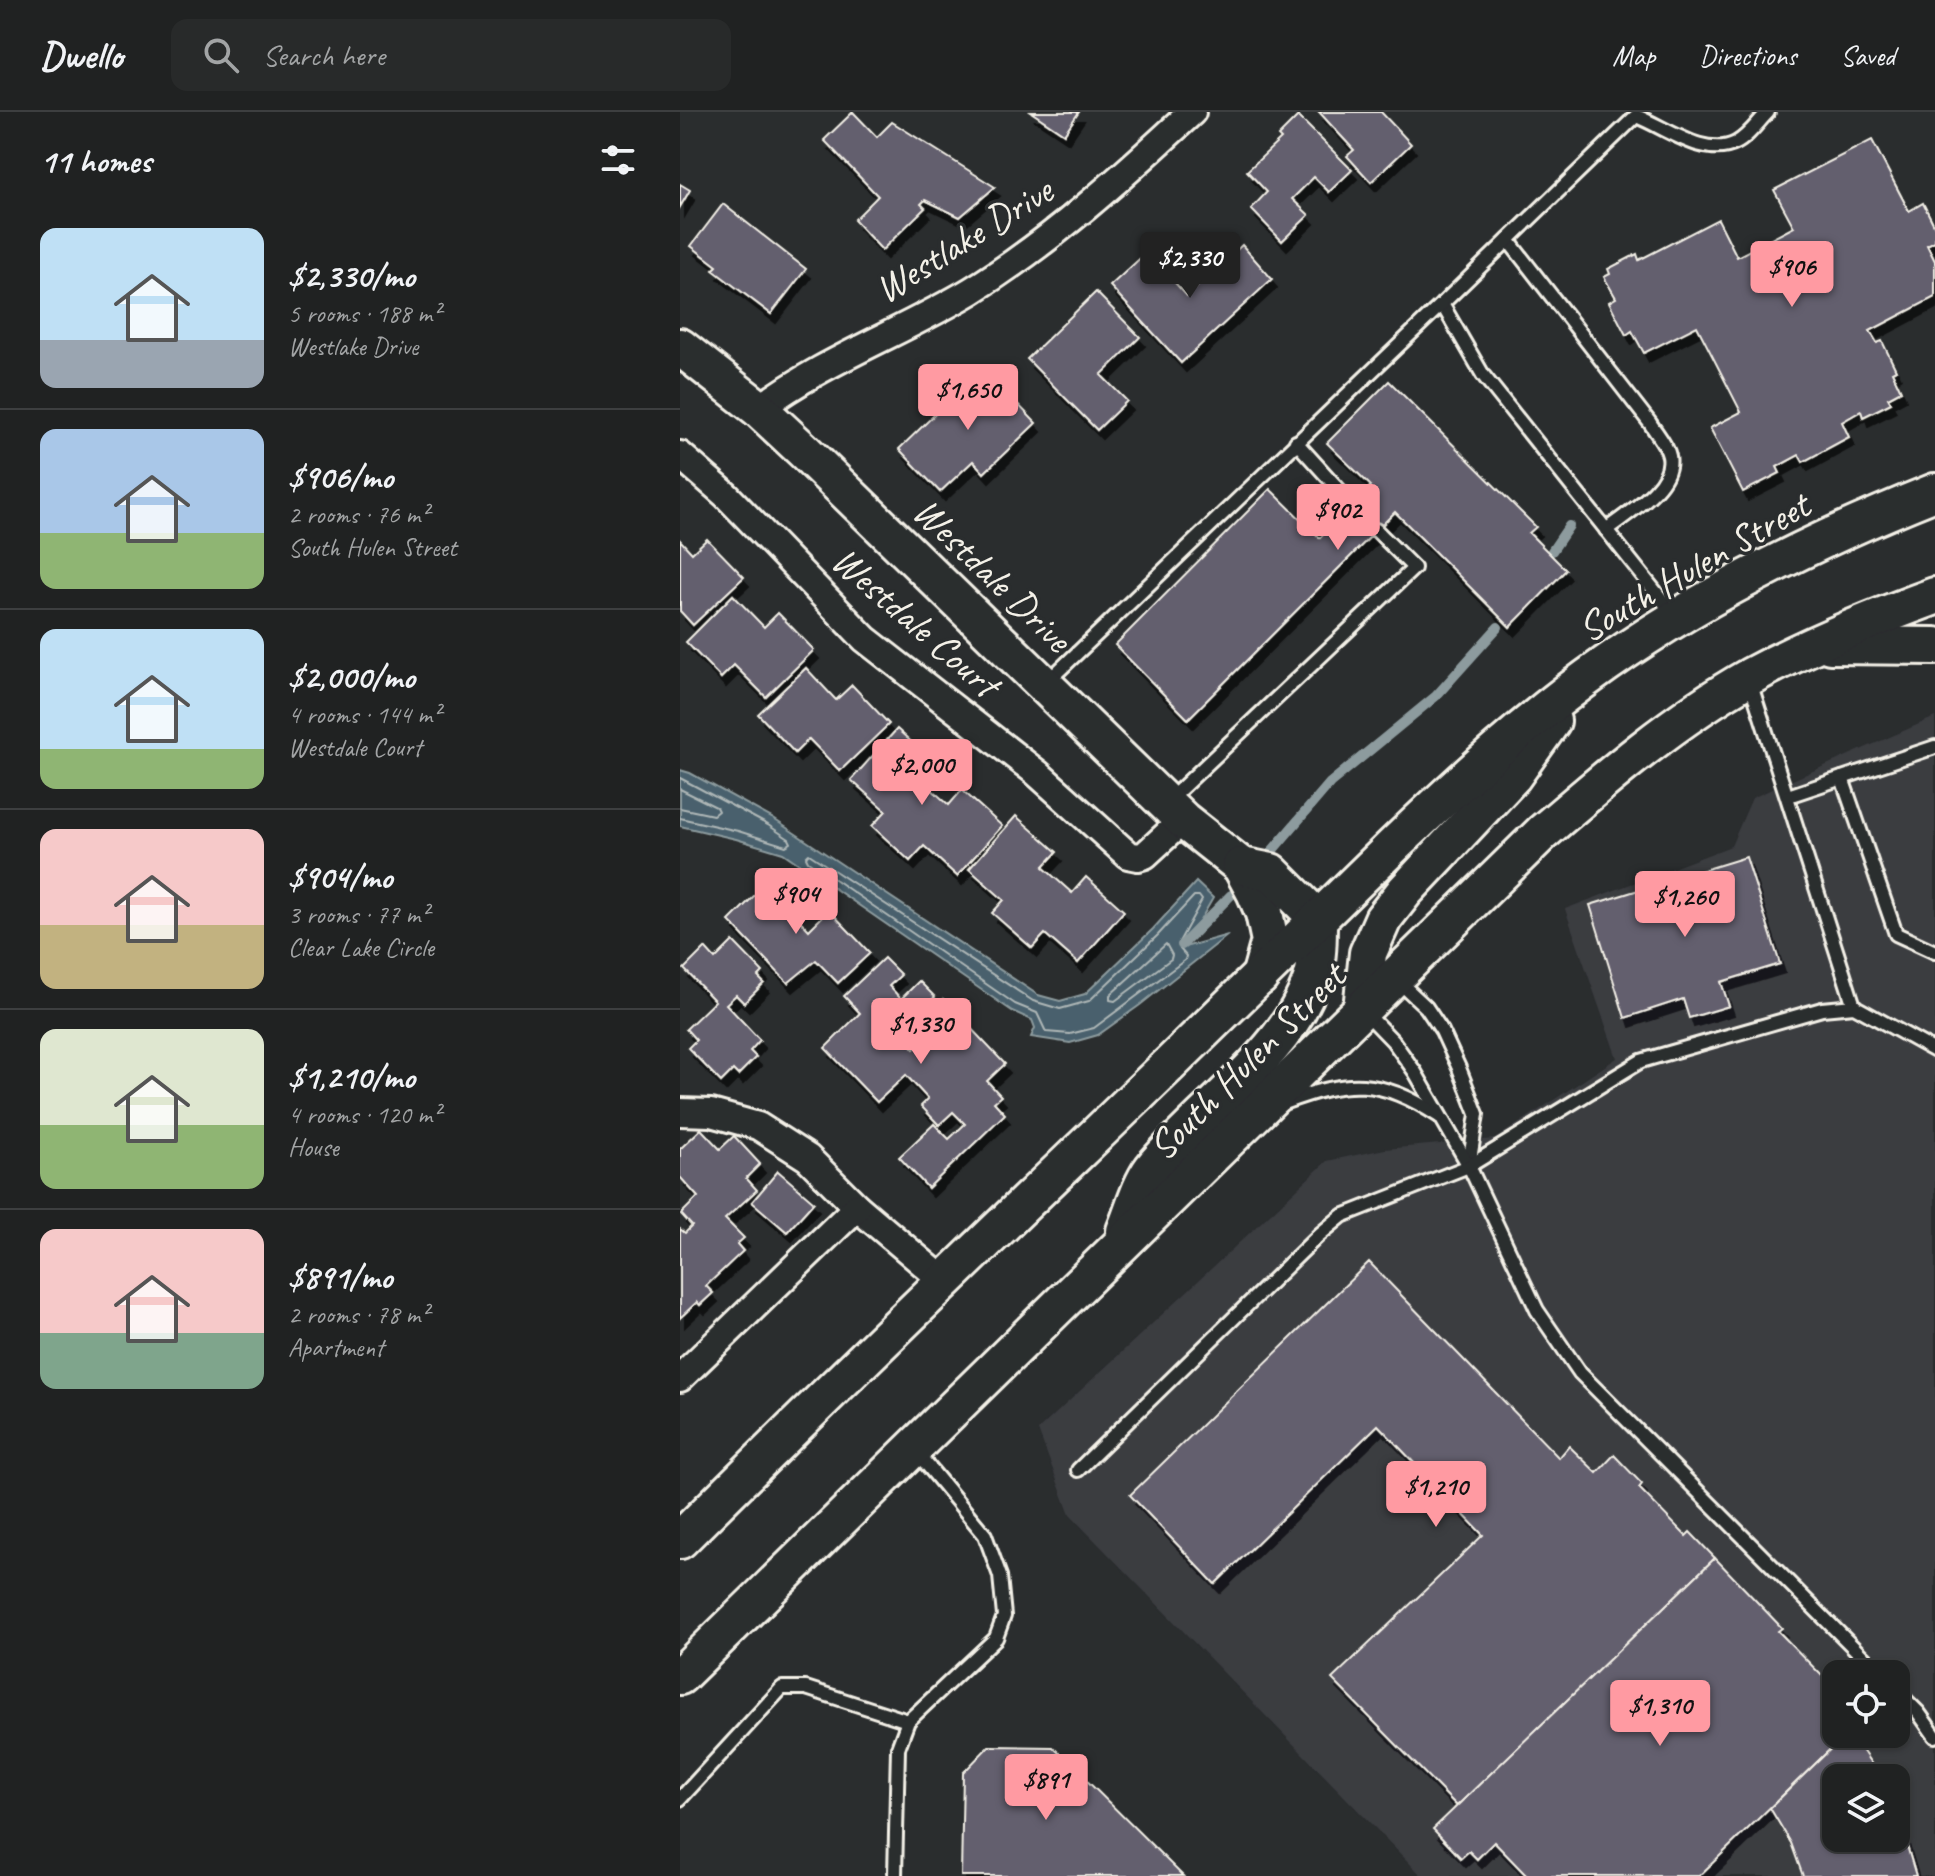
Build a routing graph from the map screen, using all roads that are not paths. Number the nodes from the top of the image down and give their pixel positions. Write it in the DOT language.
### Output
graph roads {
  1 [pos="1192,112"];
  2 [pos="1768,112"];
  3 [pos="1638,114"];
  4 [pos="1508,240"];
  5 [pos="1442,304"];
  6 [pos="680,347"];
  7 [pos="759,409"];
  8 [pos="1296,442"];
  9 [pos="680,455"];
  10 [pos="1935,469"];
  11 [pos="1935,492"];
  12 [pos="1353,505"];
  13 [pos="1895,508"];
  14 [pos="1376,530"];
  15 [pos="1606,530"];
  16 [pos="1935,596"];
  17 [pos="1676,618"];
  18 [pos="1812,645"];
  19 [pos="1935,646"];
  20 [pos="1749,677"];
  21 [pos="1043,685"];
  22 [pos="1576,687"];
  23 [pos="1935,747"];
  24 [pos="1842,778"];
  25 [pos="1788,796"];
  26 [pos="1175,811"];
  27 [pos="1241,866"];
  28 [pos="1318,919"];
  29 [pos="1935,952"];
  30 [pos="1316,963"];
  31 [pos="1267,971"];
  32 [pos="1380,973"];
  33 [pos="1854,1006"];
  34 [pos="1362,1009"];
  35 [pos="1934,1048"];
  36 [pos="680,1112"];
  37 [pos="1258,1112"];
  38 [pos="1441,1118"];
  39 [pos="1469,1166"];
  40 [pos="857,1207"];
  41 [pos="1119,1247"];
  42 [pos="944,1281"];
  43 [pos="680,1378"];
  44 [pos="912,1447"];
  45 [pos="1078,1470"];
  46 [pos="680,1540"];
  47 [pos="1866,1660"];
  48 [pos="680,1676"];
  49 [pos="1910,1704"];
  50 [pos="908,1721"];
  51 [pos="1935,1736"];
  52 [pos="683,1790"];
  53 [pos="895,1876"];
  1 -- 7 [label="street, Westlake Drive"];
  2 -- 3 [label="lane"];
  3 -- 4 [label="lane"];
  4 -- 5 [label="lane"];
  4 -- 15 [label="lane"];
  5 -- 8 [label="lane"];
  5 -- 15 [label="lane"];
  6 -- 7 [label="main road, Westdale Drive"];
  7 -- 21 [label="main road, Westdale Drive"];
  8 -- 12 [label="lane"];
  8 -- 21 [label="lane"];
  9 -- 26 [label="street, Westdale Court"];
  10 -- 13 [label="main road"];
  11 -- 13 [label="main road, South Hulen Street"];
  13 -- 17 [label="main road, South Hulen Street"];
  14 -- 26 [label="lane"];
  15 -- 17 [label="lane"];
  16 -- 18 [label="main road, South Hulen Street"];
  17 -- 22 [label="main road, South Hulen Street"];
  18 -- 19 [label="main road"];
  18 -- 20 [label="main road, South Hulen Street"];
  20 -- 25 [label="lane"];
  20 -- 32 [label="main road, South Hulen Street"];
  21 -- 26 [label="main road, Westdale Drive"];
  22 -- 28 [label="main road, South Hulen Street"];
  22 -- 32 [label="main road"];
  23 -- 24 [label="lane"];
  24 -- 25 [label="lane"];
  24 -- 29 [label="lane"];
  25 -- 33 [label="lane"];
  26 -- 27 [label="main road, Westdale Drive"];
  27 -- 28 [label="main road, Westdale Drive"];
  27 -- 31 [label="main road, Westdale Drive"];
  28 -- 30 [label="main road"];
  28 -- 31 [label="main road, South Hulen Street"];
  30 -- 31 [label="main road"];
  30 -- 32 [label="main road"];
  30 -- 41 [label="main road"];
  31 -- 42 [label="main road, South Hulen Street"];
  32 -- 34 [label="main road, South Hulen Street"];
  32 -- 39 [label="lane"];
  33 -- 35 [label="lane"];
  33 -- 39 [label="lane"];
  34 -- 37 [label="main road, South Hulen Street"];
  34 -- 38 [label="lane"];
  36 -- 40 [label="street"];
  37 -- 38 [label="lane"];
  37 -- 41 [label="main road, South Hulen Street"];
  38 -- 39 [label="lane"];
  39 -- 45 [label="lane"];
  39 -- 47 [label="lane"];
  40 -- 42 [label="street"];
  40 -- 43 [label="street"];
  41 -- 44 [label="main road, South Hulen Street"];
  42 -- 46 [label="main road, South Hulen Street"];
  44 -- 48 [label="main road, South Hulen Street"];
  44 -- 50 [label="lane"];
  49 -- 51 [label="lane"];
  50 -- 52 [label="lane"];
  50 -- 53 [label="lane"];
}
